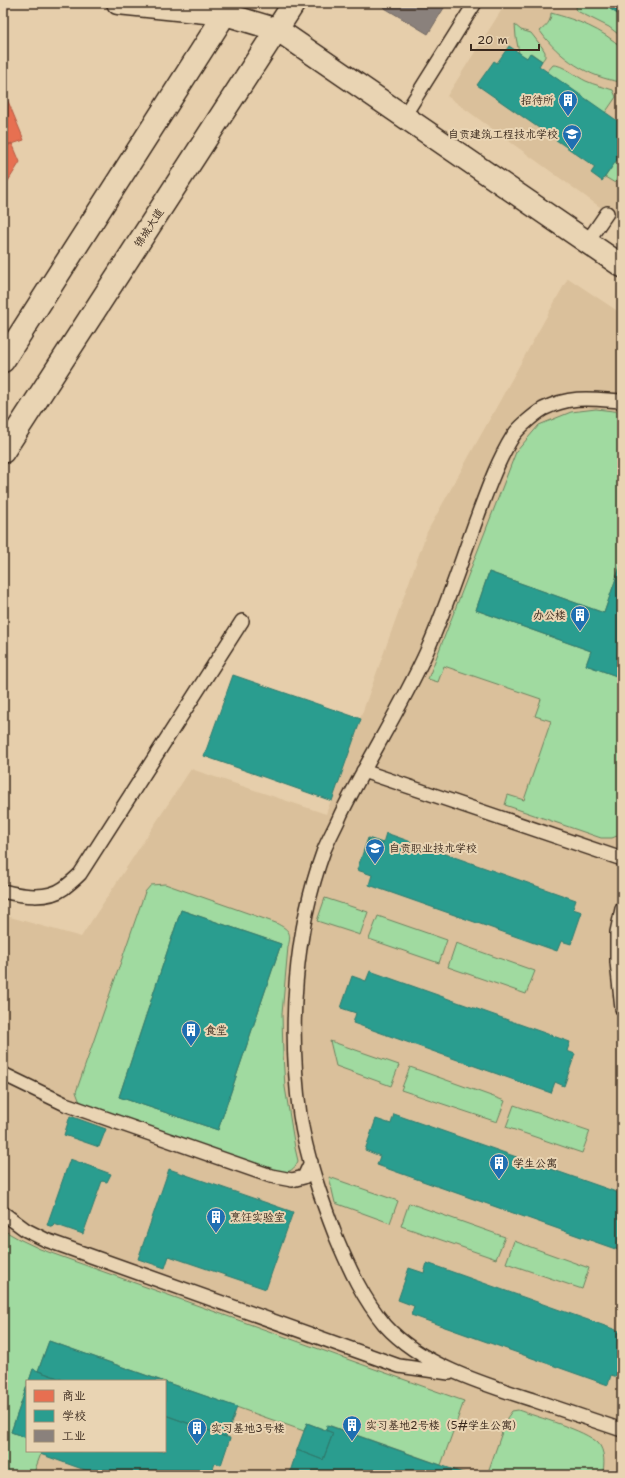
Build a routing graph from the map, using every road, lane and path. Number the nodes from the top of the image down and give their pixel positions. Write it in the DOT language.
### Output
graph roads {
  1 [pos="118,3"];
  2 [pos="294,3"];
  3 [pos="475,3"];
  4 [pos="228,8"];
  5 [pos="278,30"];
  6 [pos="404,116"];
  7 [pos="607,213"];
  8 [pos="587,242"];
  9 [pos="622,266"];
  10 [pos="3,361"];
  11 [pos="622,401"];
  12 [pos="3,452"];
  13 [pos="242,621"];
  14 [pos="363,771"];
  15 [pos="622,859"];
  16 [pos="3,891"];
  17 [pos="622,909"];
  18 [pos="622,1009"];
  19 [pos="3,1074"];
  20 [pos="311,1162"];
  21 [pos="3,1213"];
  22 [pos="463,1374"];
  23 [pos="622,1430"];
  1 -- 4 [label="main road"];
  2 -- 5 [label="main road, 锦城大道"];
  3 -- 6 [label="lane"];
  4 -- 5 [label="main road"];
  4 -- 10 [label="main road"];
  5 -- 6 [label="main road"];
  5 -- 12 [label="main road, 锦城大道"];
  6 -- 8 [label="main road"];
  7 -- 8 [label="lane"];
  8 -- 9 [label="main road"];
  11 -- 14 [label="lane"];
  13 -- 16 [label="lane"];
  14 -- 15 [label="lane"];
  14 -- 20 [label="lane"];
  17 -- 18 [label="lane"];
  19 -- 20 [label="lane"];
  20 -- 22 [label="lane"];
  21 -- 22 [label="lane"];
  22 -- 23 [label="lane"];
}
